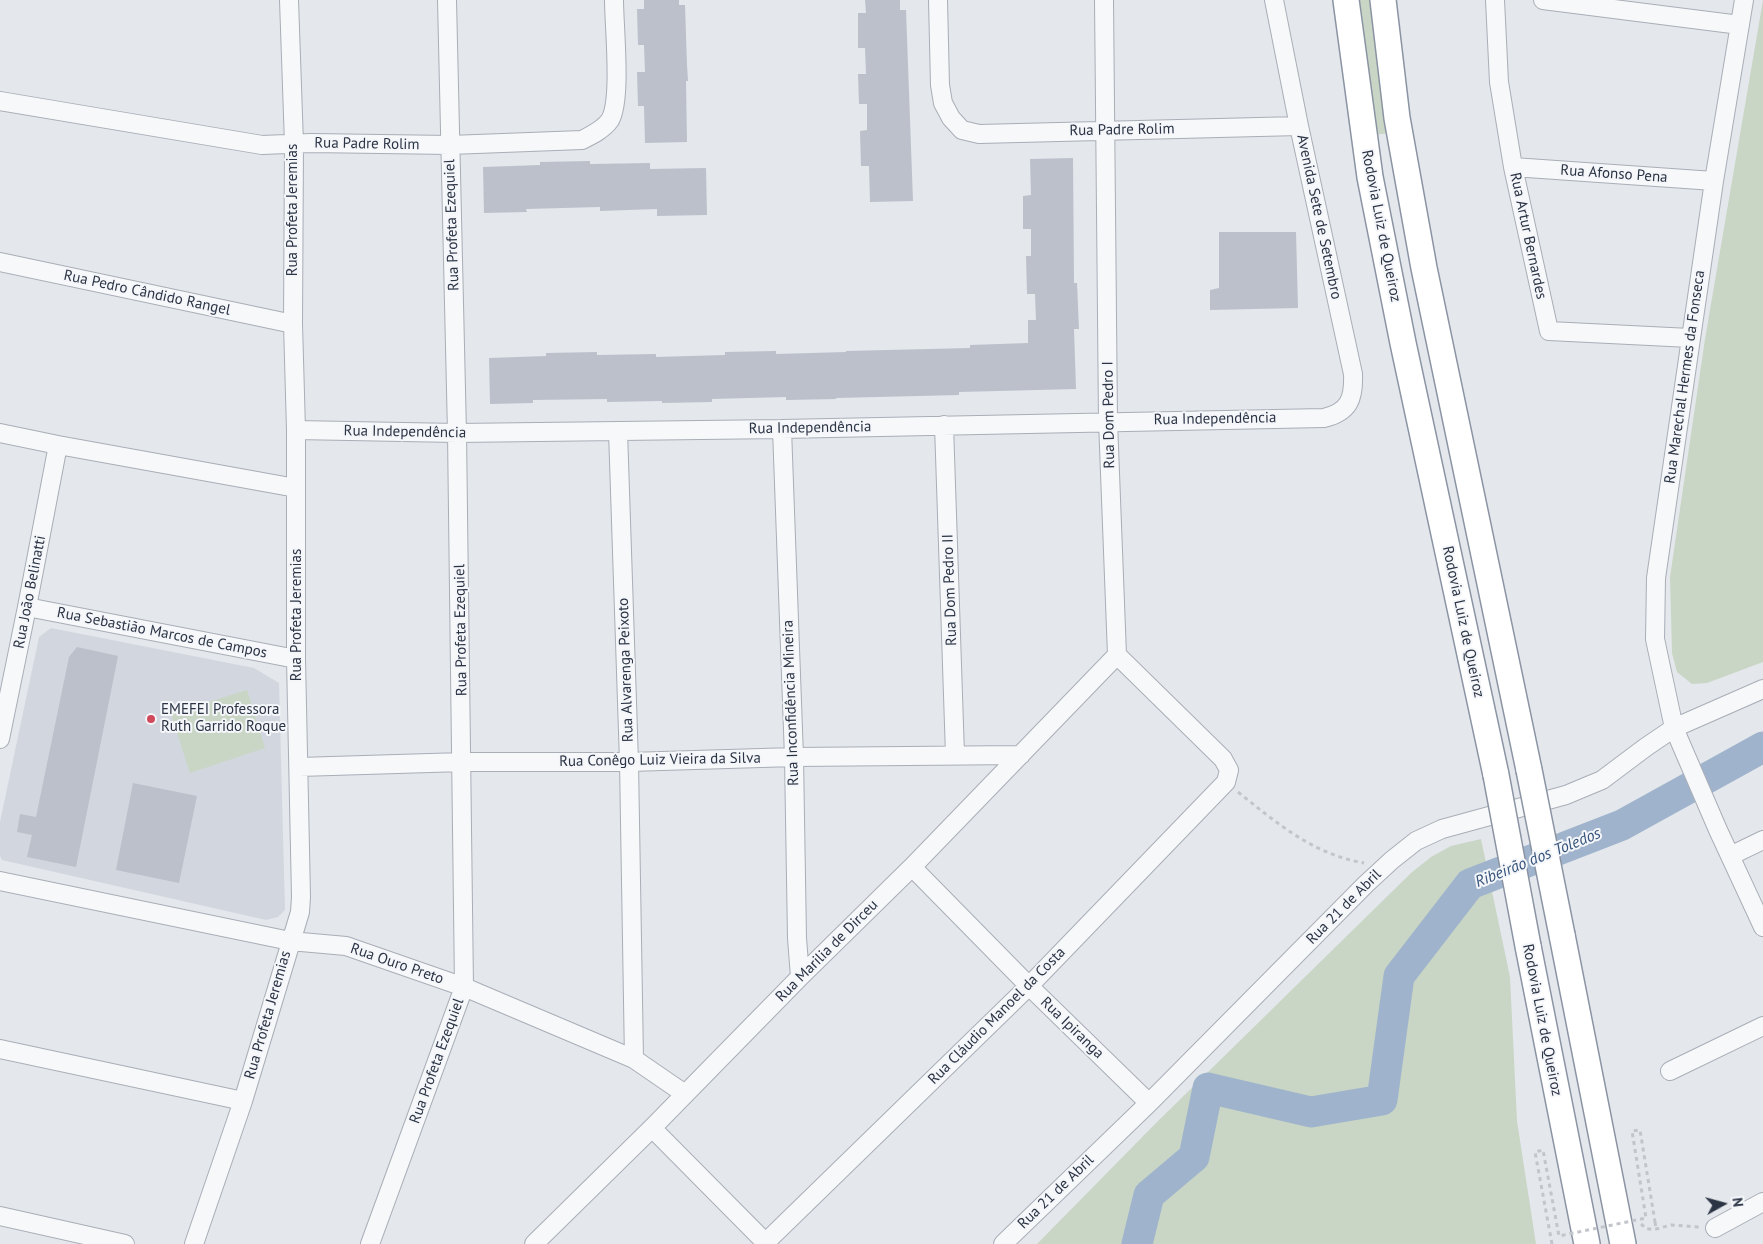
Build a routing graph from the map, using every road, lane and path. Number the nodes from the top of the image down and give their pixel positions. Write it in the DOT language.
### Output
graph roads {
  1 [pos="288,0"];
  2 [pos="448,0"];
  3 [pos="614,0"];
  4 [pos="938,0"];
  5 [pos="1104,0"];
  6 [pos="1274,0"];
  7 [pos="1346,0"];
  8 [pos="1383,0"];
  9 [pos="1495,0"];
  10 [pos="1543,0"];
  11 [pos="1744,0"];
  12 [pos="1740,24"];
  13 [pos="0,101"];
  14 [pos="1299,126"];
  15 [pos="1106,131"];
  16 [pos="294,144"];
  17 [pos="450,145"];
  18 [pos="1513,167"];
  19 [pos="1714,182"];
  20 [pos="0,262"];
  21 [pos="293,324"];
  22 [pos="1690,338"];
  23 [pos="1324,418"];
  24 [pos="1108,421"];
  25 [pos="944,425"];
  26 [pos="782,429"];
  27 [pos="296,430"];
  28 [pos="618,431"];
  29 [pos="0,433"];
  30 [pos="458,433"];
  31 [pos="58,445"];
  32 [pos="296,488"];
  33 [pos="28,608"];
  34 [pos="1117,655"];
  35 [pos="296,659"];
  36 [pos="1763,689"];
  37 [pos="1674,728"];
  38 [pos="0,739"];
  39 [pos="955,755"];
  40 [pos="1021,755"];
  41 [pos="794,757"];
  42 [pos="462,762"];
  43 [pos="629,762"];
  44 [pos="298,767"];
  45 [pos="1226,782"];
  46 [pos="1763,840"];
  47 [pos="1730,856"];
  48 [pos="1384,866"];
  49 [pos="912,867"];
  50 [pos="0,881"];
  51 [pos="1763,927"];
  52 [pos="290,942"];
  53 [pos="800,977"];
  54 [pos="1029,986"];
  55 [pos="464,987"];
  56 [pos="1763,1026"];
  57 [pos="0,1049"];
  58 [pos="634,1059"];
  59 [pos="1670,1071"];
  60 [pos="685,1094"];
  61 [pos="243,1101"];
  62 [pos="1149,1103"];
  63 [pos="652,1128"];
  64 [pos="1763,1202"];
  65 [pos="0,1216"];
  66 [pos="1715,1228"];
  67 [pos="125,1244"];
  68 [pos="194,1244"];
  69 [pos="370,1244"];
  70 [pos="534,1244"];
  71 [pos="765,1244"];
  72 [pos="1003,1244"];
  73 [pos="1552,1244"];
  74 [pos="1587,1244"];
  75 [pos="1623,1244"];
  1 -- 16 [label="street, Rua Profeta Jeremias"];
  2 -- 17 [label="street, Rua Profeta Ezequiel"];
  3 -- 17 [label="street, Rua Padre Rolim"];
  4 -- 15 [label="street, Rua Padre Rolim"];
  5 -- 15 [label="street, Rua Dom Pedro I"];
  6 -- 14 [label="street, Avenida Sete de Setembro"];
  7 -- 74 [label="highway, Rodovia Luiz de Queiroz, bridge"];
  8 -- 75 [label="highway, bridge"];
  9 -- 18 [label="street, Rua Artur Bernardes"];
  10 -- 12 [label="street"];
  11 -- 12 [label="street, Rua Marechal Hermes da Fonseca"];
  12 -- 19 [label="street, Rua Marechal Hermes da Fonseca"];
  13 -- 16 [label="street, Rua Padre Rolim"];
  14 -- 15 [label="street, Rua Padre Rolim"];
  14 -- 23 [label="street, Avenida Sete de Setembro"];
  15 -- 24 [label="street, Rua Dom Pedro I"];
  16 -- 17 [label="street, Rua Padre Rolim"];
  16 -- 21 [label="street, Rua Profeta Jeremias"];
  17 -- 30 [label="street, Rua Profeta Ezequiel"];
  18 -- 19 [label="street, Rua Afonso Pena"];
  18 -- 22 [label="street, Rua Artur Bernardes"];
  19 -- 22 [label="street, Rua Marechal Hermes da Fonseca"];
  20 -- 21 [label="street, Rua Pedro Cândido Rangel"];
  21 -- 27 [label="street, Rua Profeta Jeremias"];
  22 -- 37 [label="street, Rua Marechal Hermes da Fonseca"];
  23 -- 24 [label="street, Rua Independência"];
  24 -- 25 [label="street, Rua Independência"];
  24 -- 34 [label="street, Rua Dom Pedro I"];
  25 -- 26 [label="street, Rua Independência"];
  25 -- 39 [label="street, Rua Dom Pedro II"];
  26 -- 28 [label="street, Rua Independência"];
  26 -- 41 [label="street, Rua Inconfidência Mineira"];
  27 -- 30 [label="street, Rua Independência"];
  27 -- 32 [label="street, Rua Profeta Jeremias"];
  28 -- 30 [label="street, Rua Independência"];
  28 -- 43 [label="street, Rua Alvarenga Peixoto"];
  29 -- 31 [label="street"];
  30 -- 42 [label="street, Rua Profeta Ezequiel"];
  31 -- 32 [label="street"];
  31 -- 33 [label="street, Rua João Belinatti"];
  32 -- 35 [label="street, Rua Profeta Jeremias"];
  33 -- 35 [label="street, Rua Sebastião Marcos de Campos"];
  33 -- 38 [label="street, Rua João Belinatti"];
  34 -- 40 [label="street, Rua Marilia de Dirceu"];
  34 -- 45 [label="street"];
  35 -- 44 [label="street, Rua Profeta Jeremias"];
  36 -- 37 [label="street, Rua 21 de Abril"];
  37 -- 47 [label="street, Rua Marechal Hermes da Fonseca"];
  37 -- 48 [label="street, Rua 21 de Abril"];
  39 -- 40 [label="street, Rua Conêgo Luiz Vieira da Silva"];
  39 -- 41 [label="street, Rua Conêgo Luiz Vieira da Silva"];
  40 -- 49 [label="street, Rua Marilia de Dirceu"];
  41 -- 43 [label="street, Rua Conêgo Luiz Vieira da Silva"];
  41 -- 53 [label="street, Rua Inconfidência Mineira"];
  42 -- 43 [label="street, Rua Conêgo Luiz Vieira da Silva"];
  42 -- 44 [label="street, Rua Conêgo Luiz Vieira da Silva"];
  42 -- 55 [label="street, Rua Profeta Ezequiel"];
  43 -- 58 [label="street, Rua Alvarenga Peixoto"];
  44 -- 52 [label="street, Rua Profeta Jeremias"];
  45 -- 48 [label="path"];
  45 -- 54 [label="street, Rua Cláudio Manoel da Costa"];
  46 -- 47 [label="street"];
  47 -- 51 [label="street"];
  48 -- 62 [label="street, Rua 21 de Abril"];
  49 -- 53 [label="street, Rua Marilia de Dirceu"];
  49 -- 54 [label="street, Rua Ipiranga"];
  50 -- 52 [label="street, Rua Ouro Preto"];
  52 -- 55 [label="street, Rua Ouro Preto"];
  52 -- 61 [label="street, Rua Profeta Jeremias"];
  53 -- 60 [label="street, Rua Marilia de Dirceu"];
  54 -- 62 [label="street, Rua Ipiranga"];
  54 -- 71 [label="street, Rua Cláudio Manoel da Costa"];
  55 -- 58 [label="street, Rua Ouro Preto"];
  55 -- 69 [label="street, Rua Profeta Ezequiel"];
  56 -- 59 [label="street"];
  57 -- 61 [label="street"];
  58 -- 60 [label="street, Rua Ouro Preto"];
  60 -- 63 [label="street, Rua Marilia de Dirceu"];
  61 -- 68 [label="street, Rua Profeta Jeremias"];
  62 -- 72 [label="street, Rua 21 de Abril"];
  63 -- 70 [label="street, Rua Marilia de Dirceu"];
  63 -- 71 [label="street"];
  64 -- 66 [label="street"];
  65 -- 67 [label="street"];
  66 -- 73 [label="path, bridge"];
}
